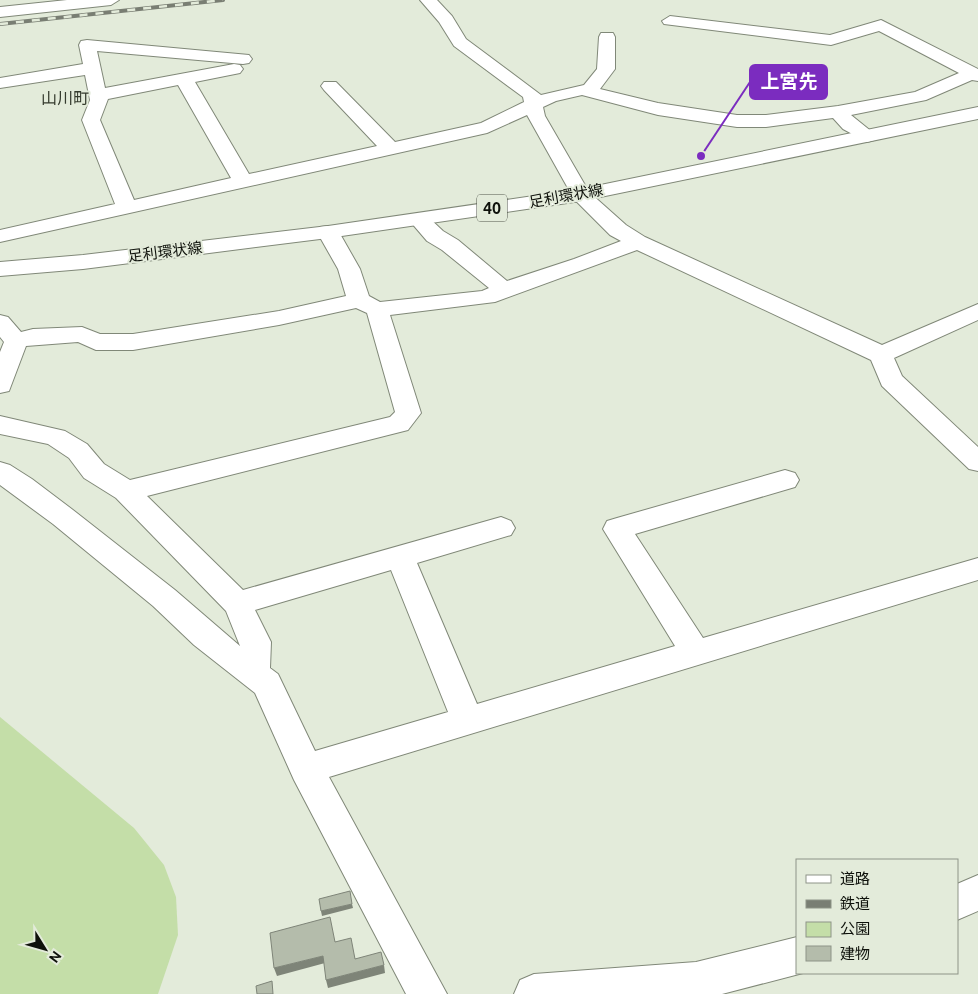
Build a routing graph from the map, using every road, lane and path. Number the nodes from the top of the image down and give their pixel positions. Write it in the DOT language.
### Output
graph roads {
  1 [pos="111,0"];
  2 [pos="428,0"];
  3 [pos="0,12"];
  4 [pos="670,21"];
  5 [pos="607,37"];
  6 [pos="93,68"];
  7 [pos="976,75"];
  8 [pos="184,79"];
  9 [pos="0,83"];
  10 [pos="330,86"];
  11 [pos="590,92"];
  12 [pos="98,95"];
  13 [pos="534,105"];
  14 [pos="838,112"];
  15 [pos="978,112"];
  16 [pos="867,136"];
  17 [pos="391,149"];
  18 [pos="243,182"];
  19 [pos="581,195"];
  20 [pos="127,208"];
  21 [pos="420,220"];
  22 [pos="328,232"];
  23 [pos="0,236"];
  24 [pos="637,242"];
  25 [pos="0,269"];
  26 [pos="504,289"];
  27 [pos="368,304"];
  28 [pos="978,310"];
  29 [pos="0,322"];
  30 [pos="16,341"];
  31 [pos="881,355"];
  32 [pos="0,385"];
  33 [pos="0,425"];
  34 [pos="978,462"];
  35 [pos="0,472"];
  36 [pos="785,480"];
  37 [pos="126,491"];
  38 [pos="500,528"];
  39 [pos="400,557"];
  40 [pos="978,569"];
  41 [pos="237,603"];
  42 [pos="695,651"];
  43 [pos="254,673"];
  44 [pos="467,720"];
  45 [pos="306,769"];
  46 [pos="978,893"];
  47 [pos="958,902"];
  48 [pos="796,956"];
  49 [pos="427,994"];
  50 [pos="534,994"];
  1 -- 3 [label="street"];
  2 -- 13 [label="street"];
  4 -- 7 [label="street"];
  5 -- 11 [label="street"];
  6 -- 8 [label="street"];
  6 -- 9 [label="street"];
  6 -- 12 [label="street"];
  7 -- 14 [label="street"];
  8 -- 12 [label="street"];
  8 -- 18 [label="street"];
  10 -- 17 [label="street"];
  11 -- 13 [label="street"];
  11 -- 14 [label="street"];
  12 -- 20 [label="street"];
  13 -- 17 [label="street"];
  13 -- 19 [label="street"];
  14 -- 16 [label="street"];
  15 -- 16 [label="street, 足利環状線 / 40"];
  16 -- 19 [label="street, 足利環状線 / 40"];
  17 -- 18 [label="street"];
  18 -- 20 [label="street"];
  19 -- 21 [label="street, 足利環状線 / 40"];
  19 -- 24 [label="street"];
  20 -- 23 [label="street"];
  21 -- 22 [label="street, 足利環状線 / 40"];
  21 -- 26 [label="street"];
  22 -- 25 [label="street, 足利環状線 / 40"];
  22 -- 27 [label="street"];
  24 -- 26 [label="street"];
  24 -- 31 [label="street"];
  26 -- 27 [label="street"];
  27 -- 30 [label="street"];
  27 -- 37 [label="street"];
  28 -- 31 [label="street"];
  29 -- 30 [label="street"];
  30 -- 32 [label="street"];
  31 -- 34 [label="street"];
  33 -- 37 [label="street"];
  35 -- 43 [label="street"];
  36 -- 42 [label="street"];
  37 -- 41 [label="street"];
  38 -- 39 [label="street"];
  39 -- 41 [label="street"];
  39 -- 44 [label="street"];
  40 -- 42 [label="street"];
  41 -- 43 [label="street"];
  42 -- 44 [label="street"];
  43 -- 45 [label="street"];
  44 -- 45 [label="street"];
  45 -- 49 [label="street"];
  46 -- 47 [label="street"];
  48 -- 50 [label="street"];
}
